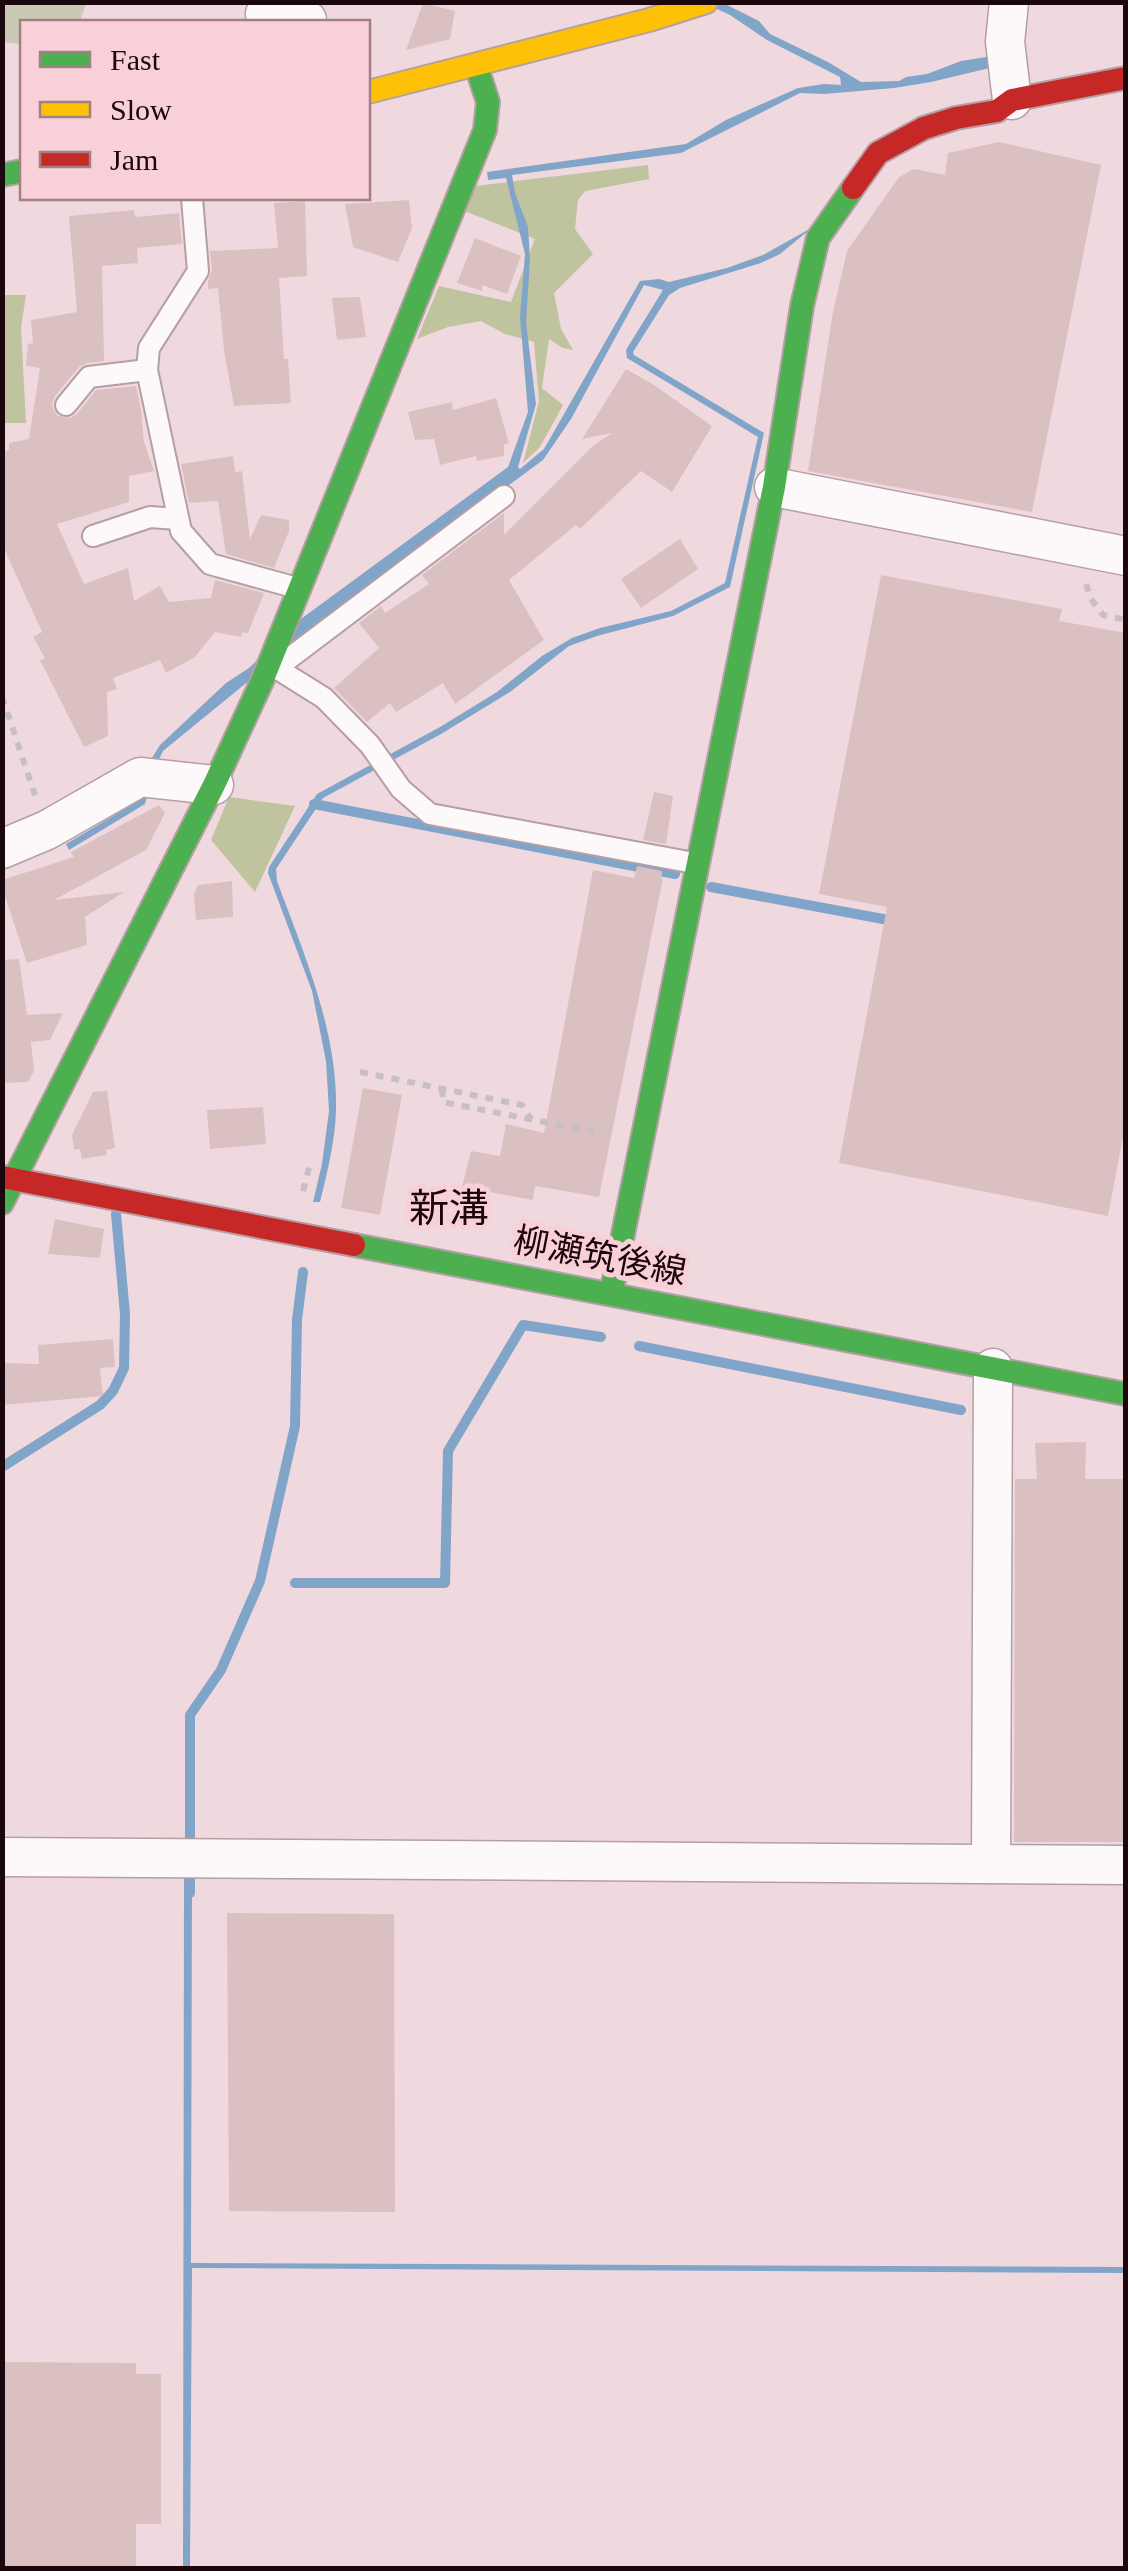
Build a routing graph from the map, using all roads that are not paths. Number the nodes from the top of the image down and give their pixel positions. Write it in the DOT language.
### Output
graph roads {
  1 [pos="706,2"];
  2 [pos="1009,2"];
  3 [pos="264,14"];
  4 [pos="307,20"];
  5 [pos="476,65"];
  6 [pos="1126,78"];
  7 [pos="370,92"];
  8 [pos="1012,100"];
  9 [pos="192,200"];
  10 [pos="147,370"];
  11 [pos="66,405"];
  12 [pos="774,486"];
  13 [pos="504,496"];
  14 [pos="178,518"];
  15 [pos="93,536"];
  16 [pos="1126,556"];
  17 [pos="299,589"];
  18 [pos="270,674"];
  19 [pos="214,785"];
  20 [pos="2,849"];
  21 [pos="698,864"];
  22 [pos="9,1178"];
  23 [pos="2,1203"];
  24 [pos="610,1294"];
  25 [pos="993,1368"];
  26 [pos="1126,1394"];
  27 [pos="2,1857"];
  28 [pos="990,1864"];
  29 [pos="1126,1865"];
  1 -- 5 [label="street"];
  2 -- 8 [label="street"];
  3 -- 4 [label="street"];
  5 -- 7 [label="street"];
  5 -- 17 [label="street"];
  6 -- 8 [label="street"];
  8 -- 12 [label="street"];
  9 -- 10 [label="lane"];
  10 -- 11 [label="lane"];
  10 -- 14 [label="lane"];
  12 -- 16 [label="street"];
  12 -- 21 [label="street"];
  13 -- 18 [label="lane"];
  14 -- 15 [label="lane"];
  14 -- 17 [label="lane"];
  17 -- 18 [label="street"];
  18 -- 19 [label="street"];
  18 -- 21 [label="lane"];
  19 -- 20 [label="street"];
  19 -- 22 [label="street"];
  21 -- 24 [label="street"];
  22 -- 23 [label="street"];
  22 -- 24 [label="street, 柳瀬筑後線"];
  24 -- 25 [label="street, 柳瀬筑後線"];
  25 -- 26 [label="street, 柳瀬筑後線"];
  25 -- 28 [label="street"];
  27 -- 28 [label="street"];
  28 -- 29 [label="street"];
}
